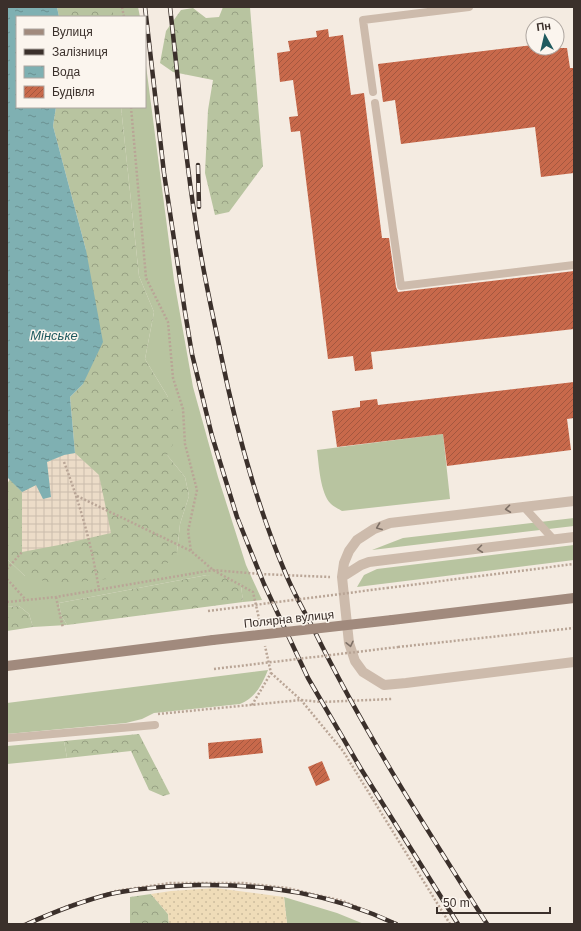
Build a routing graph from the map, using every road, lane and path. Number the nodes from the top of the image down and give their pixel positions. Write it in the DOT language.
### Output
graph roads {
  1 [pos="469,7"];
  2 [pos="411,10"];
  3 [pos="373,92"];
  4 [pos="375,103"];
  5 [pos="131,108"];
  6 [pos="574,265"];
  7 [pos="64,462"];
  8 [pos="77,495"];
  9 [pos="574,501"];
  10 [pos="524,507"];
  11 [pos="574,537"];
  12 [pos="554,540"];
  13 [pos="191,551"];
  14 [pos="22,552"];
  15 [pos="574,564"];
  16 [pos="7,569"];
  17 [pos="213,570"];
  18 [pos="342,577"];
  19 [pos="7,579"];
  20 [pos="99,590"];
  21 [pos="56,597"];
  22 [pos="574,598"];
  23 [pos="27,600"];
  24 [pos="7,602"];
  25 [pos="208,611"];
  26 [pos="63,628"];
  27 [pos="574,628"];
  28 [pos="574,662"];
  29 [pos="7,666"];
  30 [pos="214,669"];
  31 [pos="271,673"];
  32 [pos="392,699"];
  33 [pos="301,700"];
  34 [pos="153,715"];
  35 [pos="155,725"];
  36 [pos="7,738"];
  37 [pos="24,924"];
  38 [pos="399,924"];
  39 [pos="450,924"];
  1 -- 2 [label="lane"];
  2 -- 3 [label="lane"];
  4 -- 6 [label="lane"];
  5 -- 13 [label="path"];
  7 -- 8 [label="path"];
  8 -- 13 [label="path"];
  8 -- 20 [label="path"];
  9 -- 10 [label="street"];
  10 -- 12 [label="lane"];
  10 -- 18 [label="street, one-way"];
  11 -- 12 [label="street"];
  12 -- 18 [label="street, one-way"];
  13 -- 17 [label="path"];
  14 -- 16 [label="path"];
  15 -- 25 [label="path, bridge"];
  17 -- 18 [label="path"];
  17 -- 20 [label="path"];
  18 -- 28 [label="street, one-way"];
  19 -- 23 [label="path"];
  20 -- 21 [label="path"];
  21 -- 23 [label="path"];
  21 -- 26 [label="path"];
  22 -- 29 [label="main road, Полярна вулиця, bridge"];
  23 -- 24 [label="path"];
  27 -- 30 [label="path, bridge"];
  31 -- 33 [label="path"];
  32 -- 33 [label="path"];
  33 -- 34 [label="path"];
  33 -- 39 [label="path"];
  35 -- 36 [label="lane"];
  37 -- 38 [label="path"];
}
